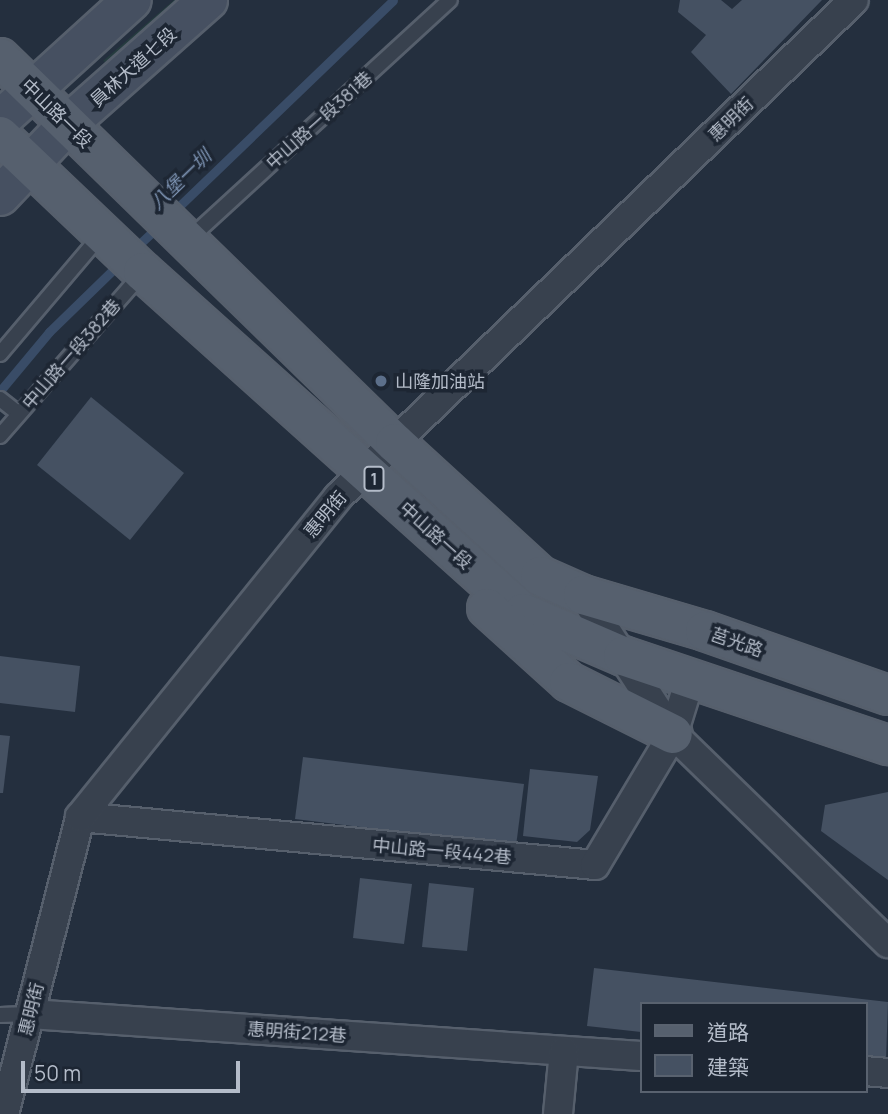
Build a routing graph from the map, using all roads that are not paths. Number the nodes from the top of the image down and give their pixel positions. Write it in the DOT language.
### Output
graph roads {
  1 [pos="132,0"];
  2 [pos="208,0"];
  3 [pos="450,0"];
  4 [pos="854,0"];
  5 [pos="0,58"];
  6 [pos="32,90"];
  7 [pos="0,120"];
  8 [pos="68,124"];
  9 [pos="0,136"];
  10 [pos="30,165"];
  11 [pos="0,196"];
  12 [pos="103,233"];
  13 [pos="187,241"];
  14 [pos="143,272"];
  15 [pos="0,354"];
  16 [pos="0,399"];
  17 [pos="19,413"];
  18 [pos="0,436"];
  19 [pos="395,443"];
  20 [pos="365,471"];
  21 [pos="450,547"];
  22 [pos="583,596"];
  23 [pos="623,656"];
  24 [pos="690,679"];
  25 [pos="888,695"];
  26 [pos="673,734"];
  27 [pos="888,745"];
  28 [pos="80,817"];
  29 [pos="888,943"];
  30 [pos="30,1014"];
  31 [pos="0,1015"];
  32 [pos="564,1051"];
  33 [pos="640,1056"];
  34 [pos="867,1071"];
  35 [pos="888,1073"];
  36 [pos="4,1114"];
  37 [pos="558,1114"];
  1 -- 6 [label="main road"];
  2 -- 8 [label="main road, 員林大道七段"];
  3 -- 13 [label="lane, 中山路一段381巷"];
  4 -- 19 [label="street, 惠明街"];
  5 -- 6 [label="main road, 中山路一段 / 1"];
  6 -- 7 [label="main road"];
  6 -- 8 [label="main road, 中山路一段 / 1"];
  8 -- 10 [label="main road, 員林大道七段"];
  8 -- 13 [label="main road, 中山路一段 / 1"];
  9 -- 10 [label="main road, 1"];
  10 -- 11 [label="main road, 員林大道七段"];
  10 -- 12 [label="main road, 1"];
  12 -- 14 [label="main road, 1"];
  12 -- 15 [label="lane"];
  13 -- 19 [label="main road, 1"];
  14 -- 17 [label="lane, 中山路一段382巷"];
  14 -- 20 [label="main road, 中山路一段 / 1"];
  16 -- 17 [label="lane"];
  17 -- 18 [label="lane, 中山路一段382巷"];
  19 -- 20 [label="street, 惠明街"];
  19 -- 22 [label="main road, 1"];
  20 -- 21 [label="main road, 中山路一段 / 1"];
  20 -- 28 [label="street, 惠明街"];
  21 -- 23 [label="main road, 中山路一段 / 1"];
  21 -- 26 [label="main road"];
  22 -- 23 [label="street"];
  22 -- 25 [label="main road, 莒光路 / 1"];
  23 -- 24 [label="main road, 1"];
  23 -- 26 [label="street"];
  24 -- 26 [label="street, 中山路一段442巷"];
  24 -- 27 [label="main road, 1"];
  26 -- 28 [label="street, 中山路一段442巷"];
  26 -- 29 [label="street"];
  28 -- 30 [label="street, 惠明街"];
  30 -- 31 [label="lane"];
  30 -- 32 [label="street, 惠明街212巷"];
  30 -- 36 [label="street, 惠明街"];
  32 -- 33 [label="street, 惠明街212巷"];
  32 -- 37 [label="street"];
  34 -- 35 [label="street"];
}
